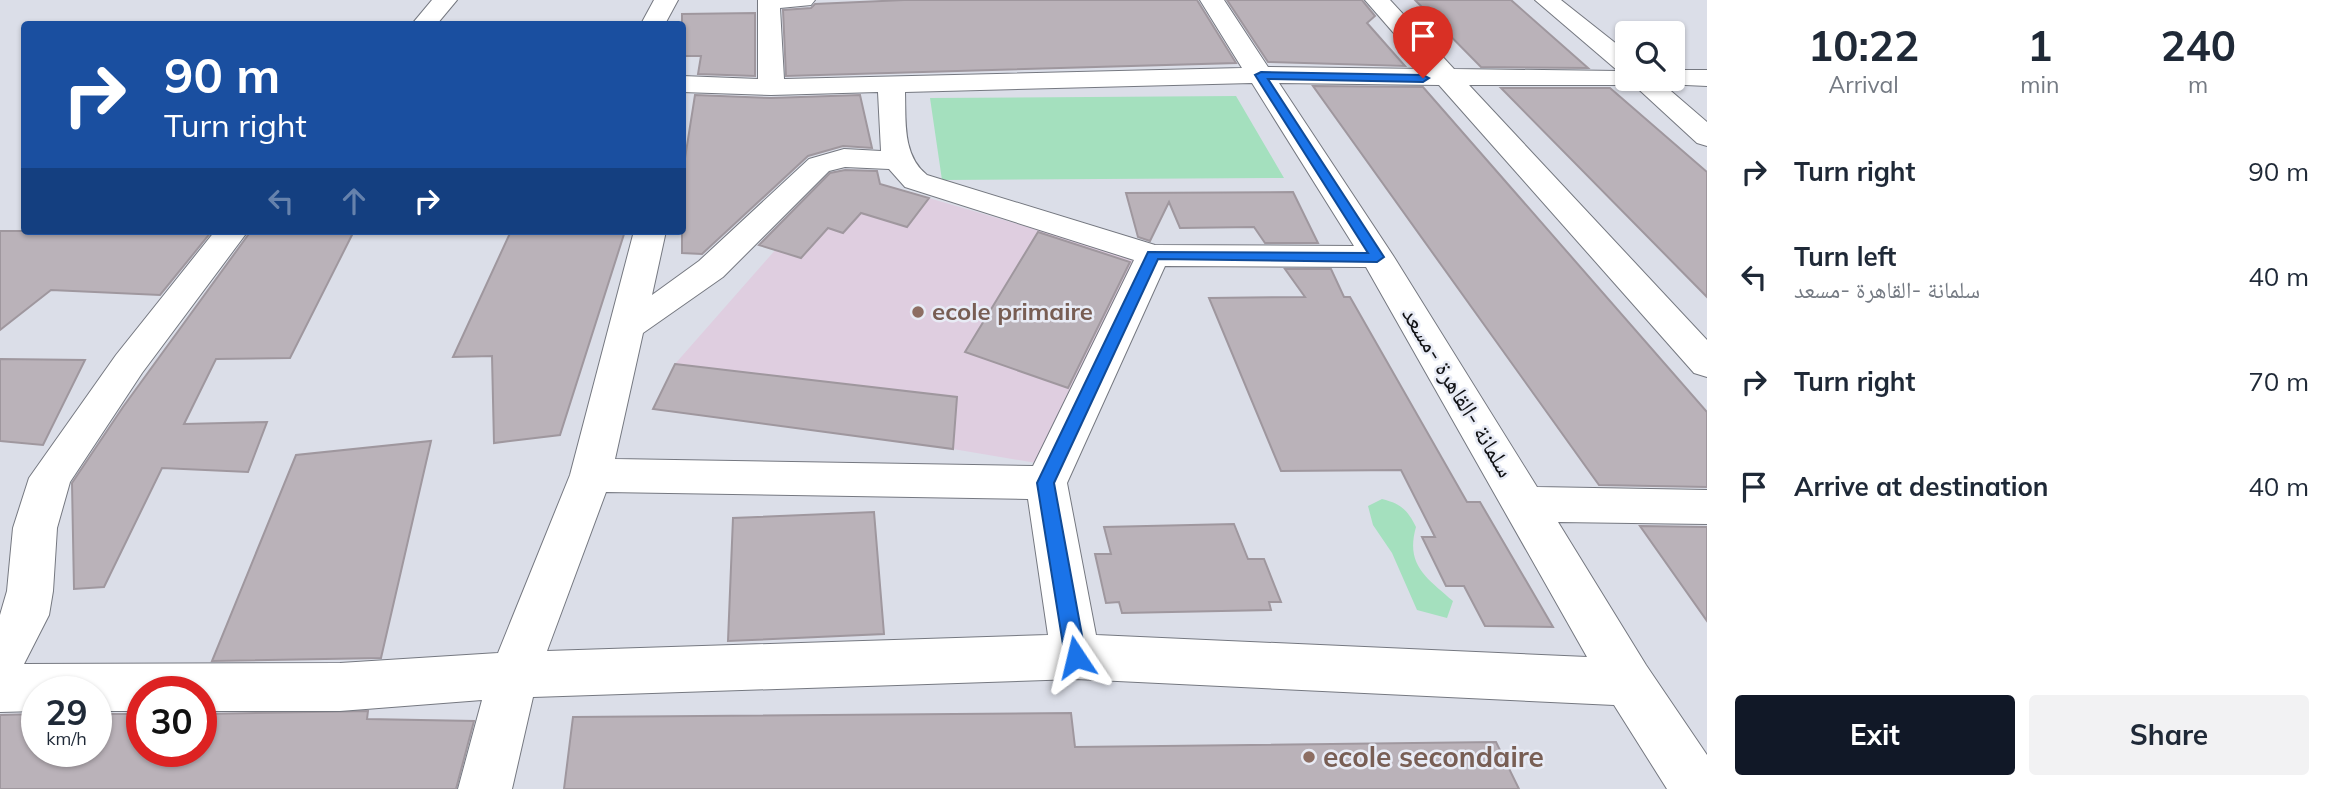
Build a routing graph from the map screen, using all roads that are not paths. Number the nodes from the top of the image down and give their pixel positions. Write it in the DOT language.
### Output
graph roads {
  1 [pos="445,0"];
  2 [pos="666,0"];
  3 [pos="803,0"];
  4 [pos="1212,0"];
  5 [pos="1377,0"];
  6 [pos="1548,0"];
  7 [pos="768,1"];
  8 [pos="427,21"];
  9 [pos="655,21"];
  10 [pos="1615,55"];
  11 [pos="1261,75"];
  12 [pos="1685,78"];
  13 [pos="1707,78"];
  14 [pos="1450,79"];
  15 [pos="1615,79"];
  16 [pos="891,86"];
  17 [pos="771,88"];
  18 [pos="686,89"];
  19 [pos="1655,91"];
  20 [pos="1707,137"];
  21 [pos="897,160"];
  22 [pos="229,235"];
  23 [pos="649,235"];
  24 [pos="1153,255"];
  25 [pos="1377,257"];
  26 [pos="627,327"];
  27 [pos="1707,364"];
  28 [pos="591,475"];
  29 [pos="1045,483"];
  30 [pos="1525,504"];
  31 [pos="1707,507"];
  32 [pos="1076,657"];
  33 [pos="0,661"];
  34 [pos="514,675"];
  35 [pos="1628,682"];
  36 [pos="0,688"];
  37 [pos="485,789"];
  38 [pos="1698,789"];
  1 -- 8 [label="street"];
  2 -- 9 [label="street"];
  3 -- 7 [label="street"];
  4 -- 11 [label="street, سلمانة -القاهرة -مسعد"];
  5 -- 14 [label="street"];
  6 -- 10 [label="street"];
  7 -- 17 [label="street"];
  11 -- 14 [label="street"];
  11 -- 16 [label="street"];
  11 -- 25 [label="street, سلمانة -القاهرة -مسعد"];
  12 -- 13 [label="street"];
  14 -- 15 [label="street"];
  14 -- 27 [label="street"];
  16 -- 17 [label="street"];
  16 -- 21 [label="street"];
  17 -- 18 [label="street"];
  19 -- 20 [label="street"];
  21 -- 24 [label="street"];
  21 -- 26 [label="street"];
  22 -- 33 [label="street"];
  23 -- 26 [label="street"];
  24 -- 25 [label="street"];
  24 -- 29 [label="street"];
  25 -- 30 [label="street, سلمانة -القاهرة -مسعد"];
  26 -- 28 [label="street"];
  28 -- 29 [label="street"];
  28 -- 34 [label="street"];
  29 -- 32 [label="street"];
  30 -- 31 [label="street"];
  30 -- 35 [label="street, سلمانة -القاهرة -مسعد"];
  32 -- 34 [label="street"];
  32 -- 35 [label="street"];
  34 -- 36 [label="street"];
  34 -- 37 [label="street"];
  35 -- 38 [label="street, سلمانة -القاهرة -مسعد"];
}
